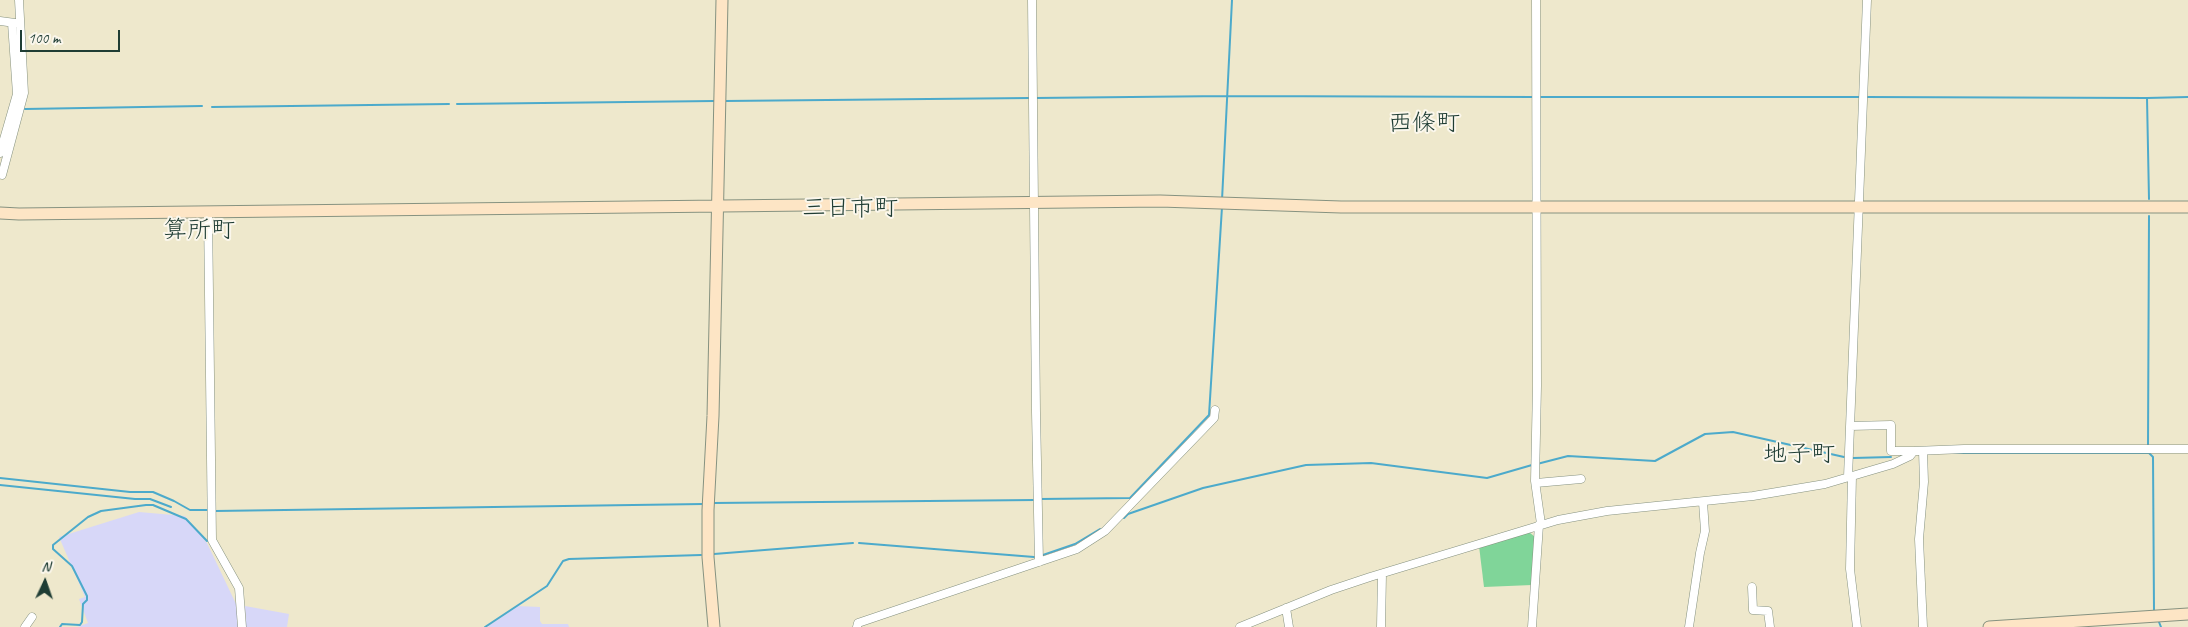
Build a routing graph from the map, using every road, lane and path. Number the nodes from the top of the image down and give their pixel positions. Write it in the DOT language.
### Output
graph roads {
  1 [pos="19,0"];
  2 [pos="722,0"];
  3 [pos="1032,0"];
  4 [pos="1536,0"];
  5 [pos="1867,0"];
  6 [pos="0,21"];
  7 [pos="16,23"];
  8 [pos="1,143"];
  9 [pos="0,153"];
  10 [pos="1,176"];
  11 [pos="1034,202"];
  12 [pos="718,206"];
  13 [pos="1537,206"];
  14 [pos="1858,206"];
  15 [pos="2188,207"];
  16 [pos="208,212"];
  17 [pos="0,213"];
  18 [pos="1215,410"];
  19 [pos="1850,426"];
  20 [pos="2188,449"];
  21 [pos="1914,451"];
  22 [pos="1923,454"];
  23 [pos="1850,477"];
  24 [pos="1581,479"];
  25 [pos="1536,483"];
  26 [pos="1703,502"];
  27 [pos="1540,525"];
  28 [pos="1039,562"];
  29 [pos="1382,574"];
  30 [pos="1752,587"];
  31 [pos="1286,608"];
  32 [pos="2188,614"];
  33 [pos="32,617"];
  34 [pos="2010,626"];
  35 [pos="25,627"];
  36 [pos="242,627"];
  37 [pos="714,627"];
  38 [pos="857,627"];
  39 [pos="1240,627"];
  40 [pos="1289,627"];
  41 [pos="1381,627"];
  42 [pos="1532,627"];
  43 [pos="1689,627"];
  44 [pos="1770,627"];
  45 [pos="1857,627"];
  46 [pos="1923,627"];
  47 [pos="1989,627"];
  1 -- 7 [label="street"];
  2 -- 12 [label="street"];
  3 -- 11 [label="street"];
  4 -- 13 [label="street"];
  5 -- 14 [label="street"];
  6 -- 7 [label="street"];
  7 -- 8 [label="street"];
  7 -- 10 [label="street"];
  8 -- 9 [label="street"];
  11 -- 12 [label="street"];
  11 -- 13 [label="street"];
  11 -- 28 [label="street"];
  12 -- 16 [label="street"];
  12 -- 37 [label="street"];
  13 -- 14 [label="street"];
  13 -- 25 [label="street"];
  14 -- 15 [label="street"];
  14 -- 19 [label="street"];
  16 -- 17 [label="street"];
  16 -- 36 [label="street"];
  18 -- 28 [label="street"];
  19 -- 21 [label="street"];
  19 -- 23 [label="street"];
  20 -- 22 [label="street"];
  21 -- 22 [label="street"];
  21 -- 23 [label="street"];
  22 -- 46 [label="street"];
  23 -- 26 [label="street"];
  23 -- 45 [label="street"];
  24 -- 25 [label="street"];
  25 -- 27 [label="street"];
  26 -- 27 [label="street"];
  26 -- 43 [label="street"];
  27 -- 29 [label="street"];
  27 -- 42 [label="street"];
  28 -- 38 [label="street"];
  29 -- 31 [label="street"];
  29 -- 41 [label="street"];
  30 -- 44 [label="street"];
  31 -- 39 [label="street"];
  31 -- 40 [label="street"];
  32 -- 34 [label="street"];
  33 -- 35 [label="street"];
  34 -- 47 [label="street"];
}
